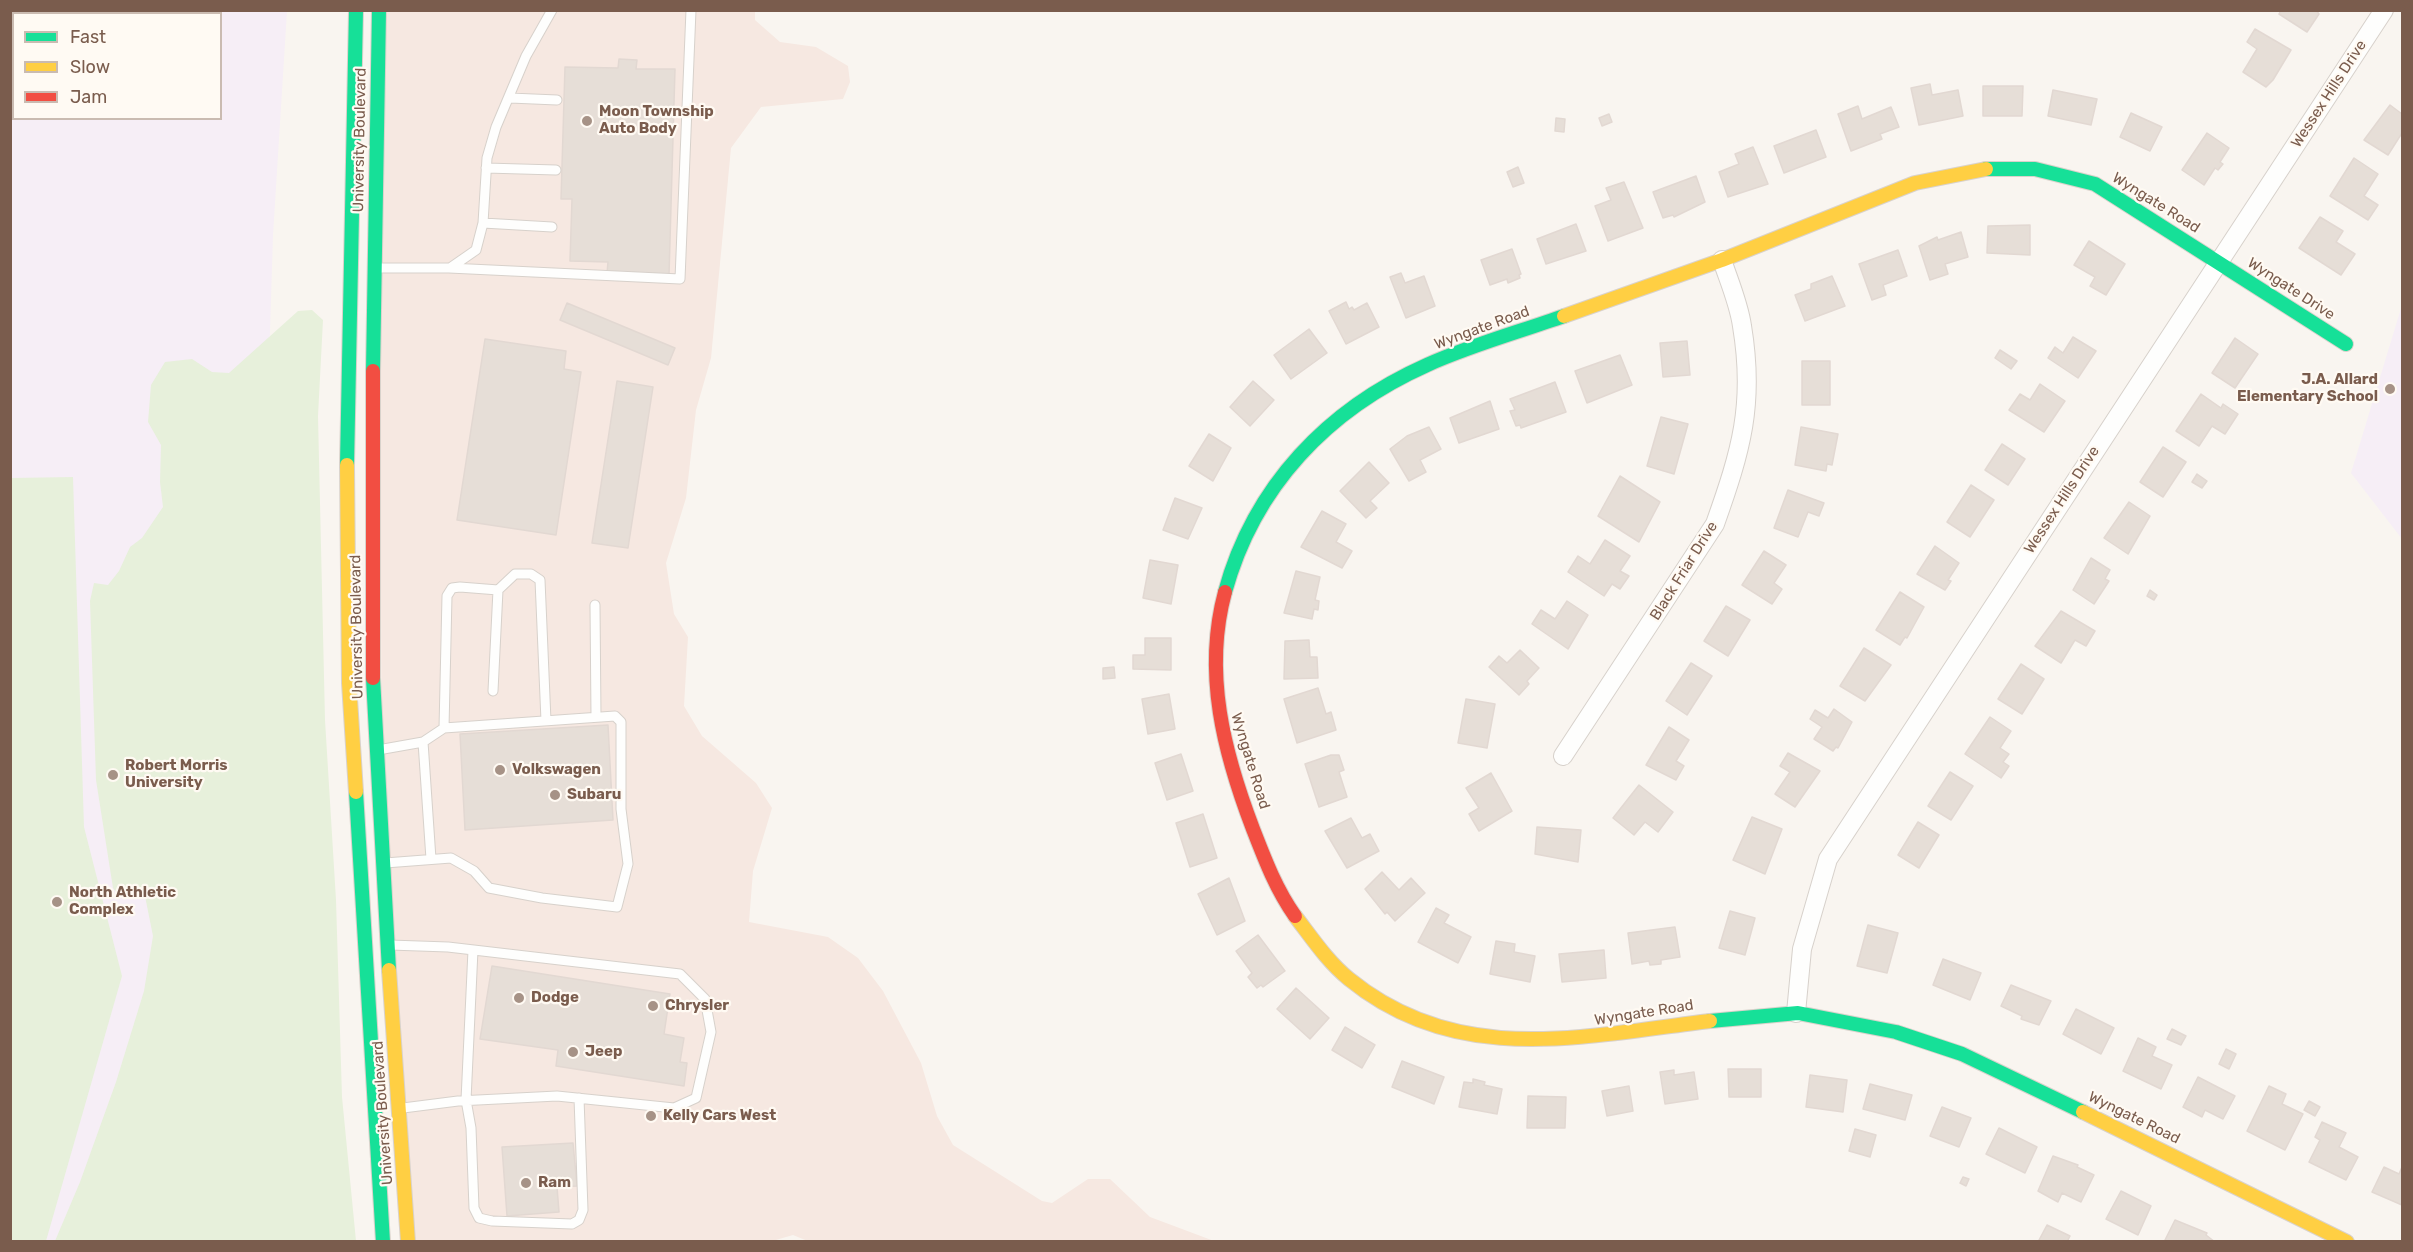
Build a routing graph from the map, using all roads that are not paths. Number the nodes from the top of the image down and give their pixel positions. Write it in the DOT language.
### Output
graph roads {
  1 [pos="356,10"];
  2 [pos="379,10"];
  3 [pos="552,10"];
  4 [pos="691,10"];
  5 [pos="2384,10"];
  6 [pos="510,98"];
  7 [pos="557,100"];
  8 [pos="486,168"];
  9 [pos="556,170"];
  10 [pos="483,223"];
  11 [pos="552,227"];
  12 [pos="1722,260"];
  13 [pos="2218,262"];
  14 [pos="375,268"];
  15 [pos="450,268"];
  16 [pos="2346,344"];
  17 [pos="498,591"];
  18 [pos="595,605"];
  19 [pos="493,692"];
  20 [pos="596,717"];
  21 [pos="546,721"];
  22 [pos="444,728"];
  23 [pos="423,742"];
  24 [pos="364,751"];
  25 [pos="1563,756"];
  26 [pos="431,859"];
  27 [pos="358,863"];
  28 [pos="382,863"];
  29 [pos="388,945"];
  30 [pos="364,948"];
  31 [pos="473,950"];
  32 [pos="1796,1013"];
  33 [pos="579,1098"];
  34 [pos="466,1100"];
  35 [pos="387,1110"];
  36 [pos="383,1242"];
  37 [pos="408,1242"];
  38 [pos="2347,1242"];
  1 -- 24 [label="street, University Boulevard"];
  2 -- 14 [label="street, University Boulevard"];
  3 -- 6 [label="lane"];
  4 -- 15 [label="lane"];
  5 -- 13 [label="street, Wessex Hills Drive"];
  6 -- 7 [label="lane"];
  6 -- 8 [label="lane"];
  8 -- 9 [label="lane"];
  8 -- 10 [label="lane"];
  10 -- 11 [label="lane"];
  10 -- 15 [label="lane"];
  12 -- 13 [label="street, Wyngate Road"];
  12 -- 25 [label="street, Black Friar Drive"];
  12 -- 32 [label="street, Wyngate Road"];
  13 -- 16 [label="street, Wyngate Drive"];
  13 -- 32 [label="street, Wessex Hills Drive"];
  14 -- 15 [label="lane"];
  14 -- 24 [label="street, University Boulevard"];
  17 -- 19 [label="lane"];
  17 -- 21 [label="lane"];
  17 -- 22 [label="lane"];
  18 -- 20 [label="lane"];
  20 -- 21 [label="lane"];
  20 -- 26 [label="lane"];
  21 -- 22 [label="lane"];
  22 -- 23 [label="lane"];
  23 -- 24 [label="lane"];
  23 -- 26 [label="lane"];
  24 -- 27 [label="street, University Boulevard"];
  24 -- 28 [label="street, University Boulevard"];
  26 -- 28 [label="lane"];
  27 -- 28 [label="lane"];
  27 -- 30 [label="street, University Boulevard"];
  28 -- 29 [label="street, University Boulevard"];
  29 -- 30 [label="lane"];
  29 -- 31 [label="lane"];
  29 -- 35 [label="street, University Boulevard"];
  30 -- 35 [label="street, University Boulevard"];
  31 -- 33 [label="lane"];
  31 -- 34 [label="lane"];
  32 -- 38 [label="street, Wyngate Road"];
  33 -- 34 [label="lane"];
  33 -- 34 [label="lane"];
  34 -- 35 [label="lane"];
  35 -- 36 [label="street, University Boulevard"];
  35 -- 37 [label="street, University Boulevard"];
}
